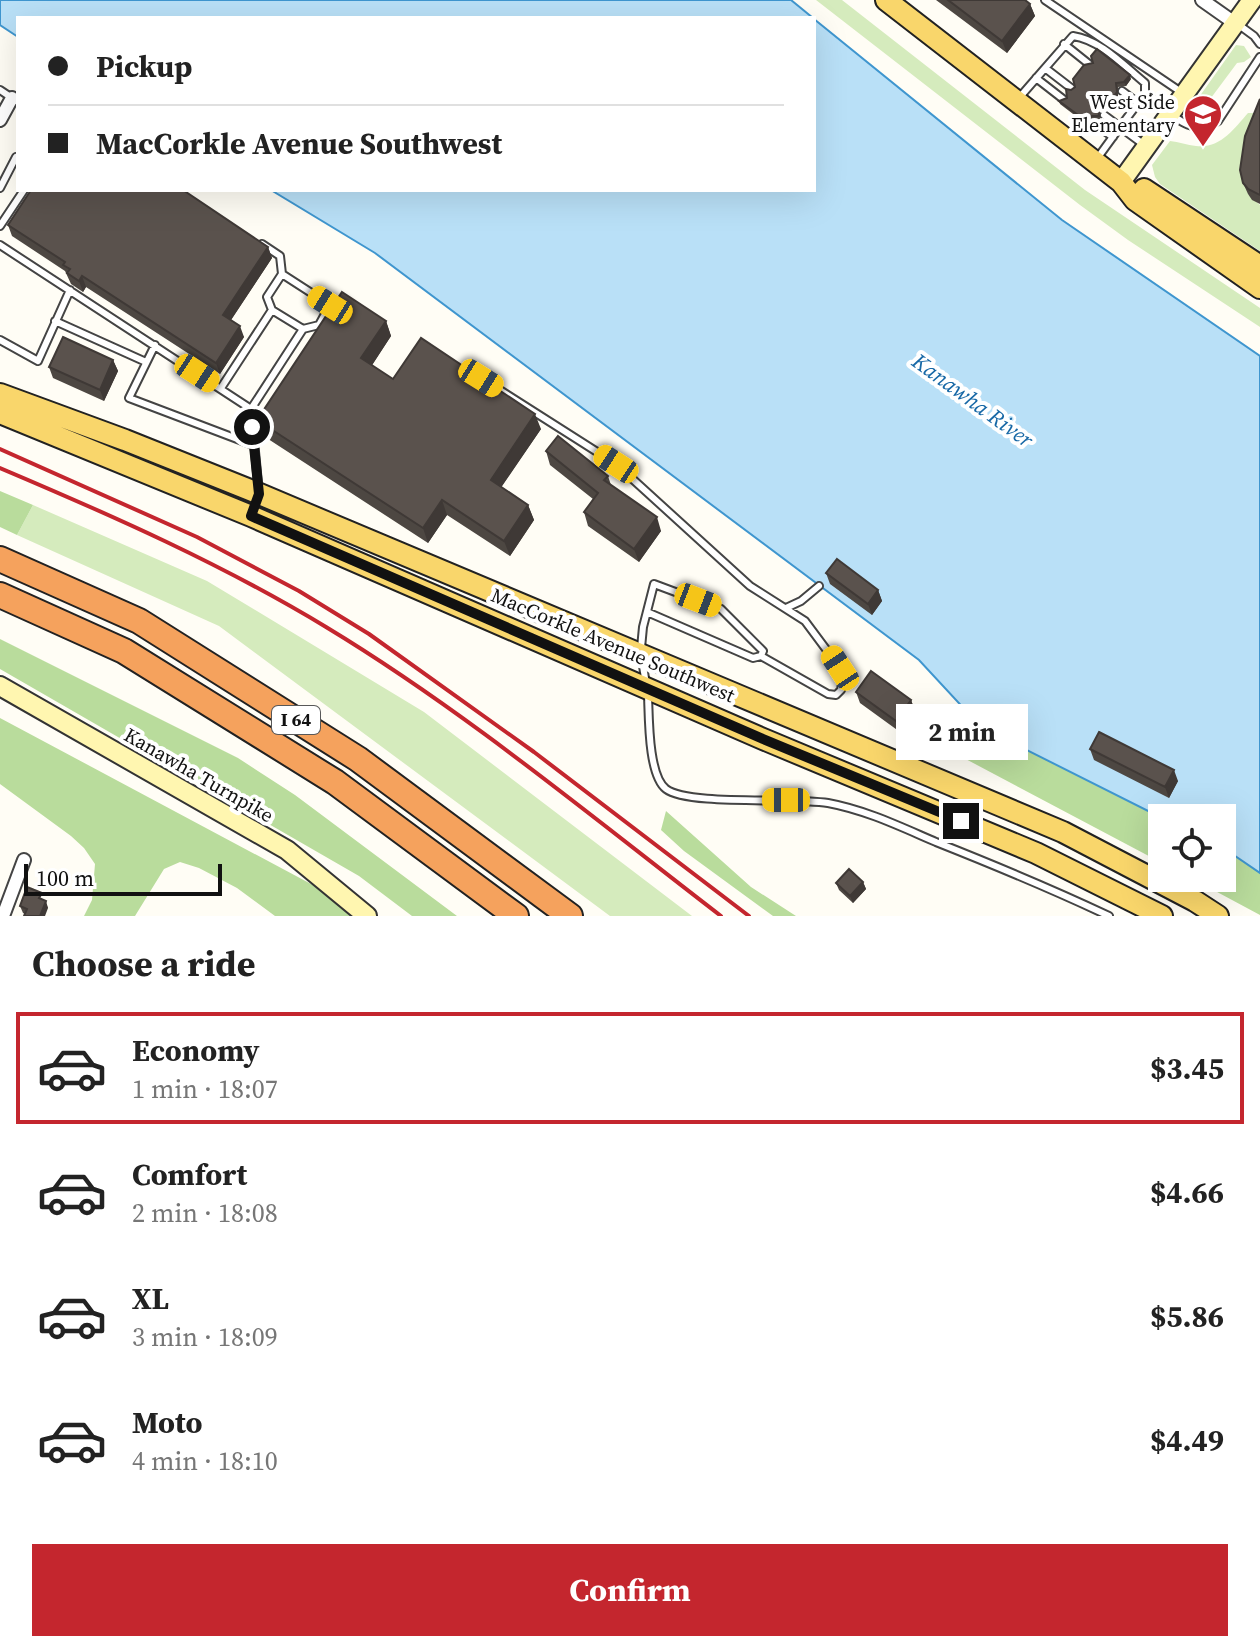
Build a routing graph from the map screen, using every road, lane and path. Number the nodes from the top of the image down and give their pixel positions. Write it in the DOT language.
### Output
graph roads {
  1 [pos="1045,0"];
  2 [pos="1202,0"];
  3 [pos="1252,0"];
  4 [pos="887,1"];
  5 [pos="1236,24"];
  6 [pos="1064,44"];
  7 [pos="1260,44"];
  8 [pos="1260,57"];
  9 [pos="1089,64"];
  10 [pos="1045,68"];
  11 [pos="1036,78"];
  12 [pos="1071,88"];
  13 [pos="0,90"];
  14 [pos="1122,91"];
  15 [pos="1145,94"];
  16 [pos="1185,95"];
  17 [pos="1063,99"];
  18 [pos="15,100"];
  19 [pos="1015,103"];
  20 [pos="1138,103"];
  21 [pos="1171,113"];
  22 [pos="1104,115"];
  23 [pos="0,120"];
  24 [pos="1096,125"];
  25 [pos="1120,127"];
  26 [pos="1113,137"];
  27 [pos="1147,147"];
  28 [pos="16,159"];
  29 [pos="1094,163"];
  30 [pos="1121,182"];
  31 [pos="0,188"];
  32 [pos="23,192"];
  33 [pos="1,223"];
  34 [pos="256,240"];
  35 [pos="0,245"];
  36 [pos="1260,266"];
  37 [pos="282,274"];
  38 [pos="1260,288"];
  39 [pos="70,290"];
  40 [pos="272,310"];
  41 [pos="55,321"];
  42 [pos="303,329"];
  43 [pos="0,340"];
  44 [pos="155,345"];
  45 [pos="146,362"];
  46 [pos="460,364"];
  47 [pos="0,387"];
  48 [pos="221,388"];
  49 [pos="0,394"];
  50 [pos="37,408"];
  51 [pos="251,409"];
  52 [pos="0,413"];
  53 [pos="253,445"];
  54 [pos="259,494"];
  55 [pos="251,516"];
  56 [pos="0,559"];
  57 [pos="819,586"];
  58 [pos="0,595"];
  59 [pos="786,608"];
  60 [pos="647,612"];
  61 [pos="642,656"];
  62 [pos="761,656"];
  63 [pos="0,686"];
  64 [pos="647,688"];
  65 [pos="24,860"];
  66 [pos="3,916"];
  67 [pos="367,916"];
  68 [pos="516,916"];
  69 [pos="570,916"];
  70 [pos="1109,916"];
  71 [pos="1162,916"];
  72 [pos="1218,916"];
  1 -- 16 [label="lane"];
  2 -- 5 [label="street"];
  3 -- 5 [label="main road"];
  4 -- 19 [label="main road"];
  5 -- 7 [label="lane"];
  5 -- 16 [label="main road"];
  6 -- 9 [label="lane"];
  6 -- 10 [label="lane"];
  6 -- 15 [label="lane"];
  8 -- 21 [label="lane"];
  10 -- 11 [label="lane"];
  10 -- 12 [label="lane"];
  11 -- 17 [label="lane"];
  11 -- 19 [label="lane"];
  13 -- 18 [label="lane"];
  14 -- 20 [label="lane"];
  15 -- 20 [label="lane"];
  15 -- 21 [label="lane"];
  16 -- 21 [label="main road"];
  18 -- 23 [label="street"];
  19 -- 29 [label="main road"];
  20 -- 25 [label="lane"];
  21 -- 27 [label="main road"];
  22 -- 25 [label="lane"];
  24 -- 26 [label="lane"];
  25 -- 26 [label="lane"];
  25 -- 27 [label="lane"];
  26 -- 29 [label="lane"];
  27 -- 30 [label="main road"];
  28 -- 31 [label="lane"];
  29 -- 30 [label="main road"];
  30 -- 36 [label="main road"];
  30 -- 38 [label="main road"];
  32 -- 33 [label="lane"];
  34 -- 37 [label="lane"];
  35 -- 39 [label="lane"];
  37 -- 40 [label="lane"];
  37 -- 42 [label="lane"];
  39 -- 41 [label="lane"];
  39 -- 44 [label="lane"];
  40 -- 42 [label="lane"];
  40 -- 48 [label="lane"];
  41 -- 43 [label="lane"];
  41 -- 45 [label="lane"];
  42 -- 51 [label="lane"];
  44 -- 45 [label="lane"];
  44 -- 48 [label="lane"];
  45 -- 53 [label="lane"];
  46 -- 59 [label="lane"];
  47 -- 50 [label="main road"];
  48 -- 51 [label="lane"];
  49 -- 50 [label="main road, MacCorkle Avenue Southwest"];
  50 -- 54 [label="main road, MacCorkle Avenue Southwest"];
  51 -- 53 [label="lane"];
  52 -- 55 [label="main road, MacCorkle Avenue Southwest"];
  53 -- 54 [label="lane"];
  54 -- 55 [label="lane"];
  54 -- 61 [label="main road, MacCorkle Avenue Southwest"];
  55 -- 64 [label="main road, MacCorkle Avenue Southwest"];
  56 -- 69 [label="highway, I 64"];
  57 -- 59 [label="lane"];
  58 -- 68 [label="highway, I 64"];
  59 -- 62 [label="lane"];
  60 -- 61 [label="lane"];
  60 -- 62 [label="lane"];
  60 -- 62 [label="lane"];
  61 -- 64 [label="lane"];
  61 -- 72 [label="main road, MacCorkle Avenue Southwest"];
  63 -- 67 [label="main road, Kanawha Turnpike"];
  64 -- 70 [label="lane"];
  64 -- 71 [label="main road, MacCorkle Avenue Southwest"];
  65 -- 66 [label="street"];
}
